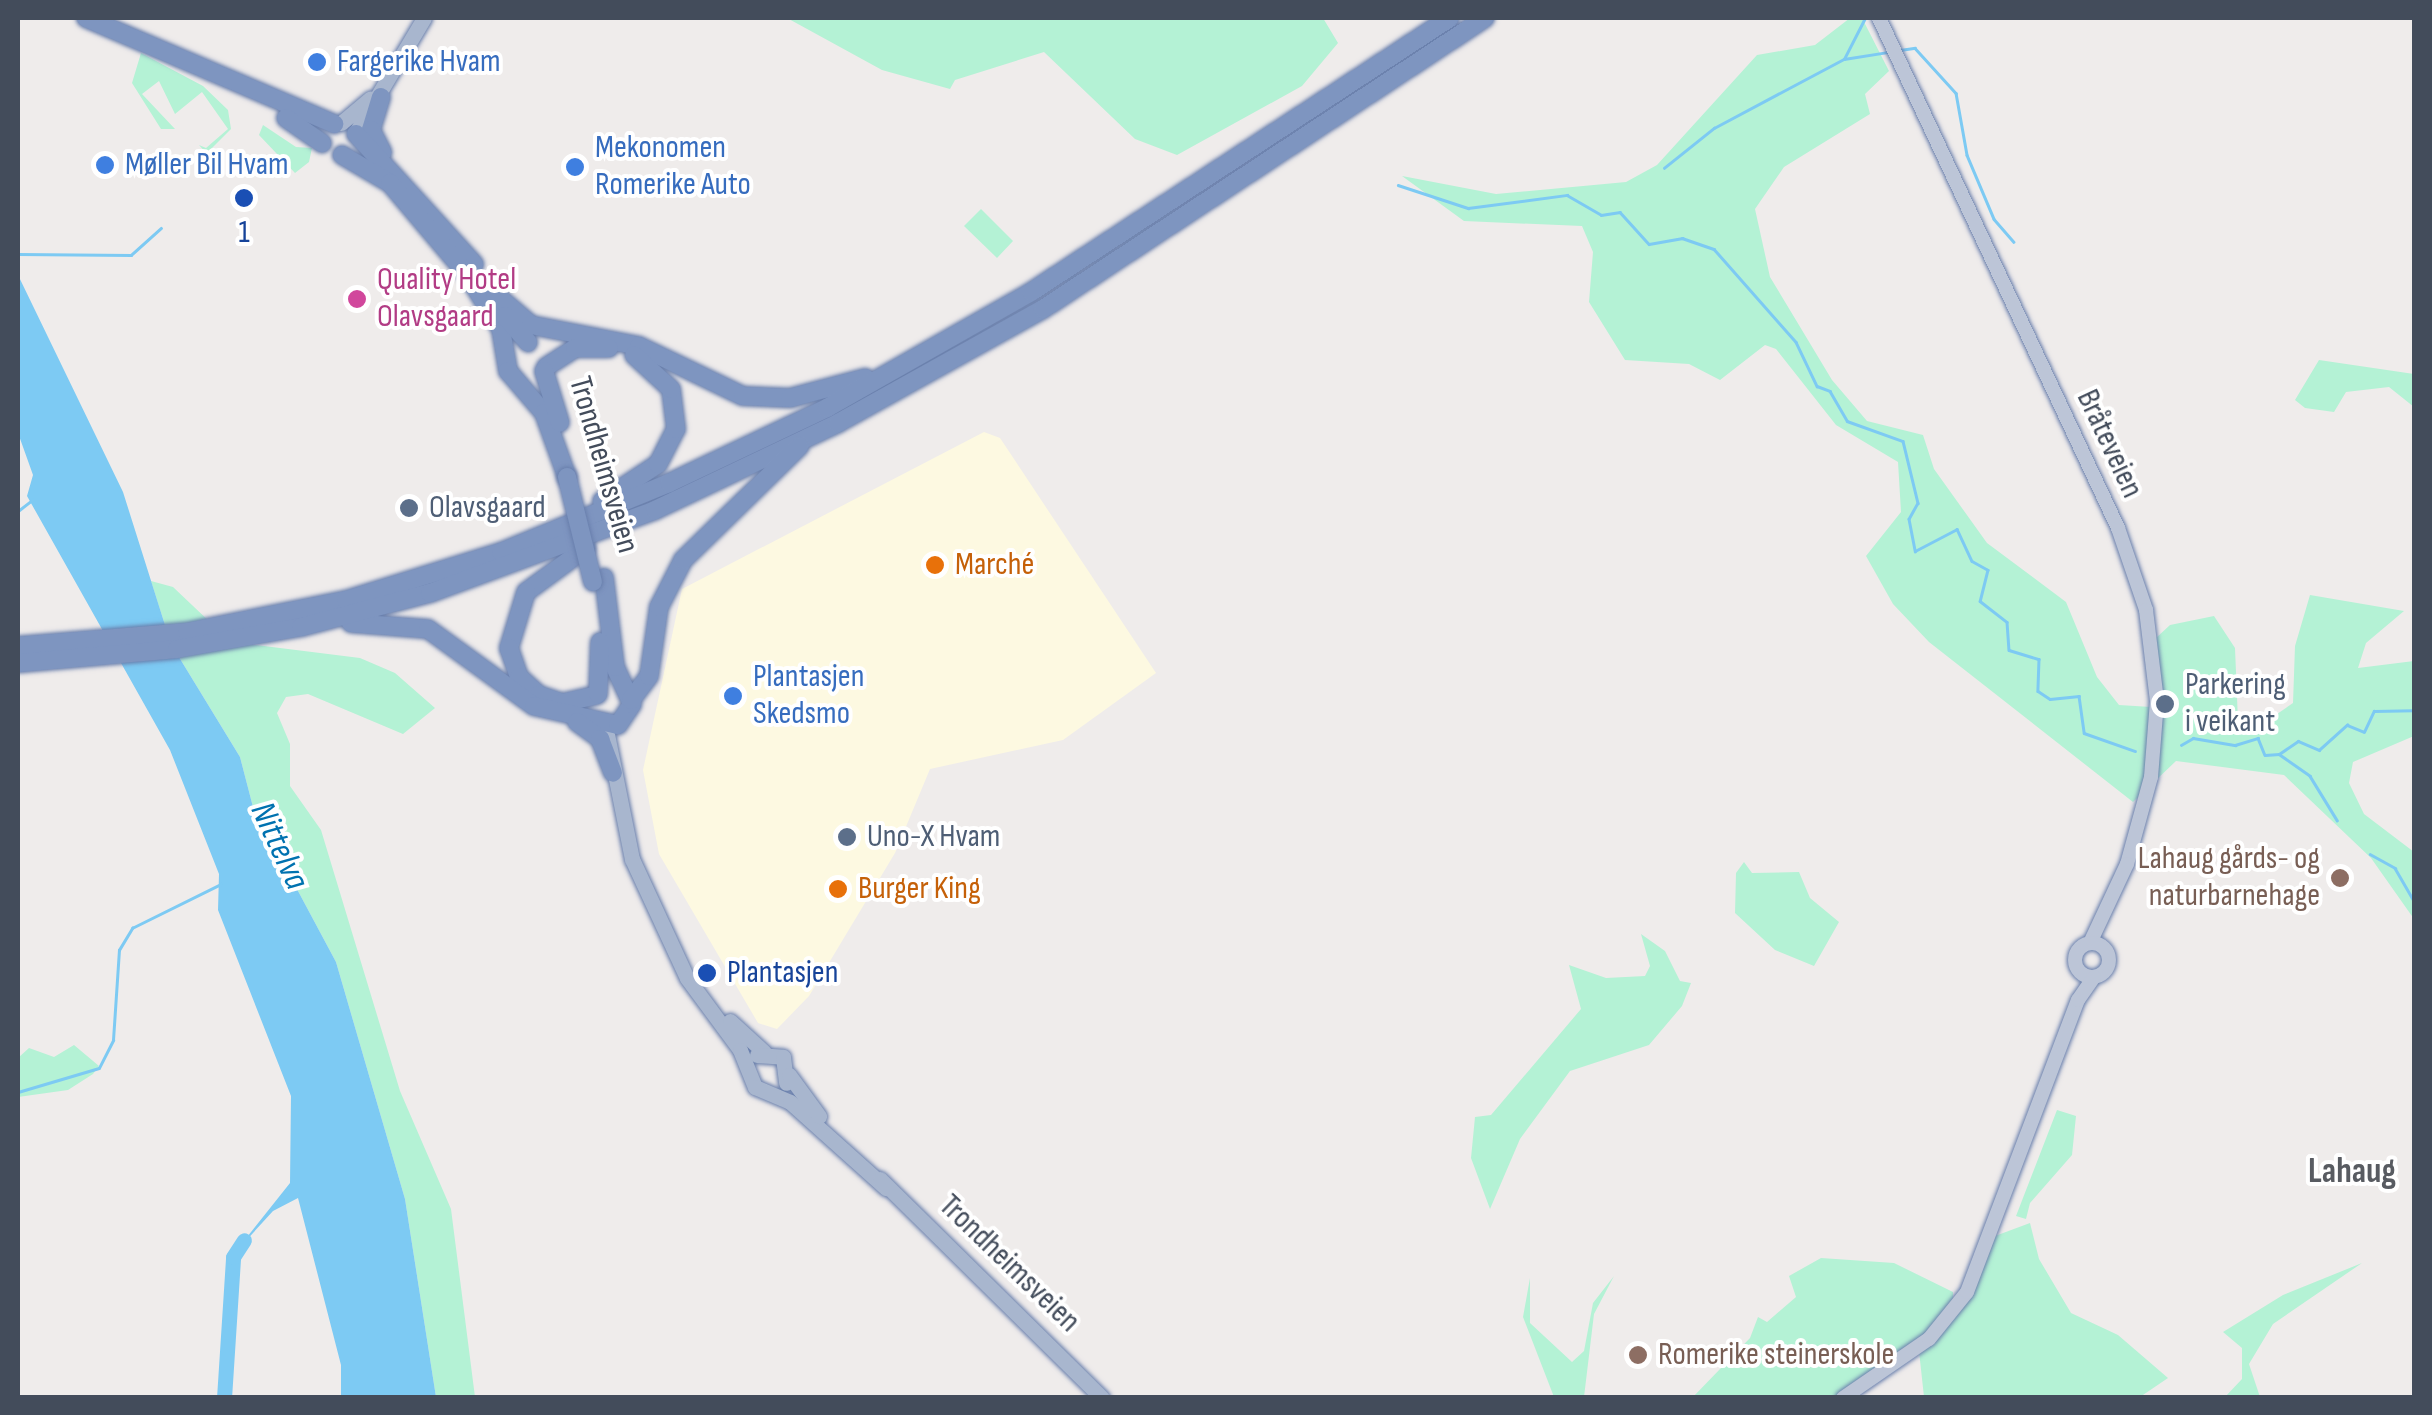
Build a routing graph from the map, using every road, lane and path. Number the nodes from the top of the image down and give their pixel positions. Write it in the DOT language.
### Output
graph roads {
  1 [pos="86,18"];
  2 [pos="1449,18"];
  3 [pos="1485,18"];
  4 [pos="1879,18"];
  5 [pos="421,24"];
  6 [pos="166,54"];
  7 [pos="380,97"];
  8 [pos="347,128"];
  9 [pos="322,144"];
  10 [pos="342,154"];
  11 [pos="397,172"];
  12 [pos="486,292"];
  13 [pos="602,337"];
  14 [pos="531,343"];
  15 [pos="507,355"];
  16 [pos="904,365"];
  17 [pos="545,369"];
  18 [pos="520,381"];
  19 [pos="544,413"];
  20 [pos="803,441"];
  21 [pos="573,475"];
  22 [pos="632,520"];
  23 [pos="501,552"];
  24 [pos="598,580"];
  25 [pos="301,627"];
  26 [pos="226,633"];
  27 [pos="29,651"];
  28 [pos="18,662"];
  29 [pos="598,694"];
  30 [pos="629,703"];
  31 [pos="564,714"];
  32 [pos="603,723"];
  33 [pos="613,773"];
  34 [pos="2106,920"];
  35 [pos="2090,943"];
  36 [pos="2105,949"];
  37 [pos="2086,974"];
  38 [pos="764,1052"];
  39 [pos="749,1067"];
  40 [pos="789,1075"];
  41 [pos="773,1092"];
  42 [pos="886,1188"];
  43 [pos="1104,1398"];
  44 [pos="1843,1398"];
  1 -- 6 [label="highway"];
  2 -- 16 [label="highway"];
  3 -- 20 [label="highway"];
  4 -- 34 [label="main road, Bråteveien"];
  5 -- 7 [label="main road"];
  5 -- 8 [label="main road"];
  6 -- 8 [label="highway"];
  6 -- 9 [label="highway"];
  7 -- 8 [label="main road"];
  7 -- 11 [label="highway"];
  8 -- 9 [label="highway"];
  8 -- 10 [label="highway"];
  8 -- 11 [label="highway"];
  9 -- 10 [label="highway"];
  10 -- 12 [label="highway"];
  11 -- 12 [label="highway"];
  12 -- 13 [label="highway"];
  12 -- 14 [label="highway"];
  12 -- 15 [label="highway"];
  12 -- 19 [label="highway"];
  13 -- 14 [label="highway"];
  13 -- 16 [label="highway"];
  14 -- 15 [label="highway"];
  14 -- 17 [label="highway, Trondheimsveien"];
  15 -- 18 [label="highway, Trondheimsveien"];
  16 -- 23 [label="highway"];
  17 -- 18 [label="highway"];
  17 -- 21 [label="highway, Trondheimsveien"];
  17 -- 23 [label="highway"];
  18 -- 19 [label="highway, Trondheimsveien"];
  19 -- 21 [label="highway, Trondheimsveien"];
  20 -- 22 [label="highway"];
  20 -- 30 [label="highway"];
  21 -- 24 [label="highway, Trondheimsveien, bridge"];
  22 -- 25 [label="highway"];
  22 -- 29 [label="highway"];
  23 -- 26 [label="highway"];
  24 -- 29 [label="highway, Trondheimsveien"];
  24 -- 30 [label="highway, Trondheimsveien"];
  25 -- 26 [label="highway"];
  25 -- 31 [label="highway"];
  26 -- 27 [label="highway"];
  27 -- 28 [label="highway"];
  29 -- 30 [label="highway"];
  29 -- 32 [label="highway, Trondheimsveien"];
  30 -- 32 [label="highway"];
  30 -- 38 [label="main road, Trondheimsveien"];
  31 -- 32 [label="highway"];
  31 -- 33 [label="highway"];
  32 -- 33 [label="main road"];
  33 -- 39 [label="main road"];
  34 -- 35 [label="main road, Bråteveien"];
  34 -- 36 [label="main road, Bråteveien"];
  35 -- 36 [label="main road"];
  35 -- 37 [label="main road, Bråteveien"];
  36 -- 37 [label="main road, Bråteveien"];
  37 -- 44 [label="main road"];
  38 -- 39 [label="main road"];
  38 -- 40 [label="main road"];
  39 -- 41 [label="main road"];
  40 -- 41 [label="main road"];
  40 -- 42 [label="main road, Trondheimsveien"];
  41 -- 42 [label="main road, Trondheimsveien"];
  42 -- 43 [label="main road, Trondheimsveien"];
}
